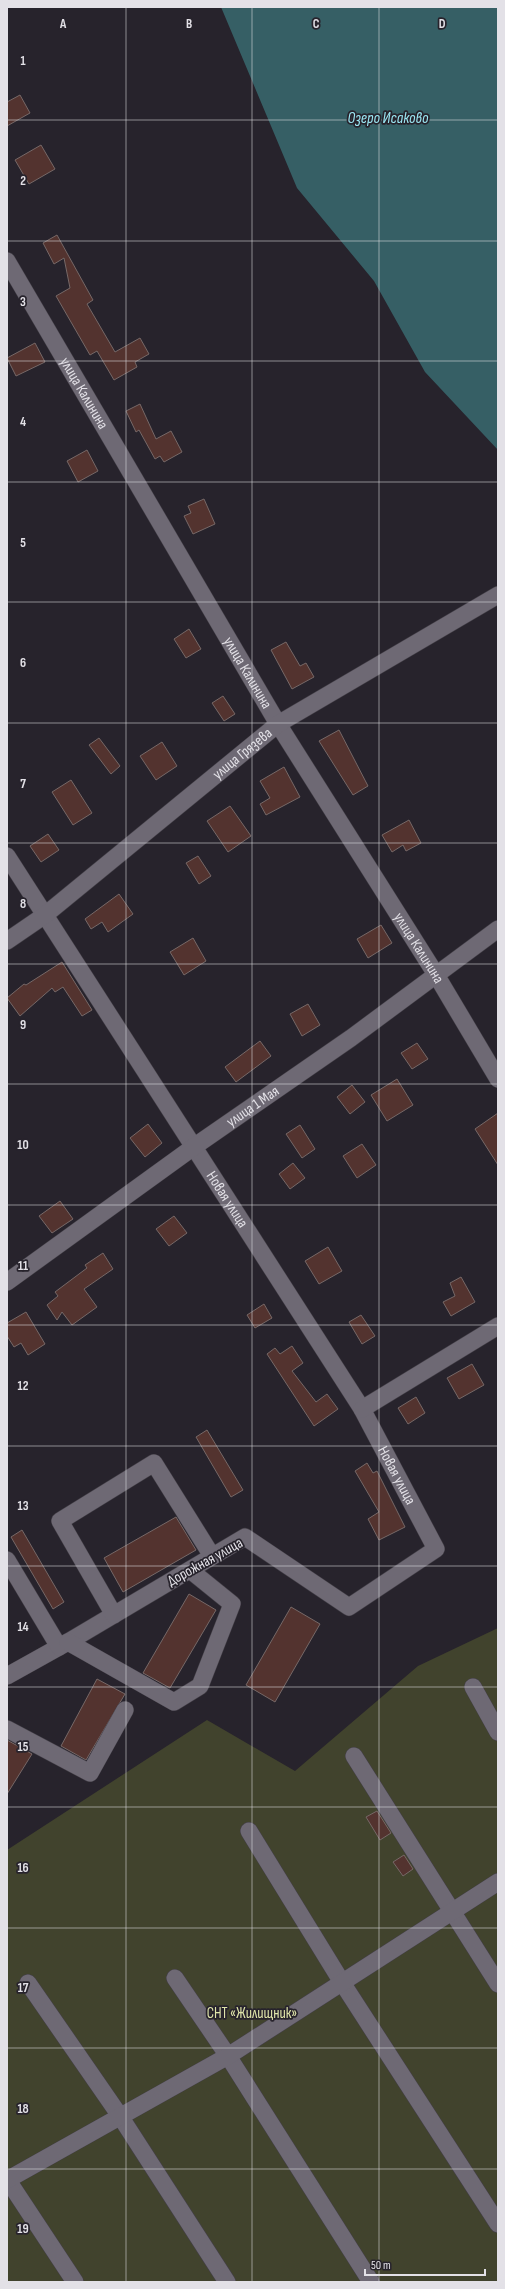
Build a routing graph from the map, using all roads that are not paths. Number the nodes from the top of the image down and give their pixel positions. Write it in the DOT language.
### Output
graph roads {
  1 [pos="7,261"];
  2 [pos="498,595"];
  3 [pos="278,724"];
  4 [pos="7,856"];
  5 [pos="45,915"];
  6 [pos="498,929"];
  7 [pos="7,941"];
  8 [pos="436,973"];
  9 [pos="498,1079"];
  10 [pos="195,1146"];
  11 [pos="7,1282"];
  12 [pos="498,1326"];
  13 [pos="362,1409"];
  14 [pos="436,1549"];
  15 [pos="212,1556"];
  16 [pos="7,1560"];
  17 [pos="190,1570"];
  18 [pos="114,1614"];
  19 [pos="64,1645"];
  20 [pos="7,1676"];
  21 [pos="473,1687"];
  22 [pos="125,1710"];
  23 [pos="7,1729"];
  24 [pos="498,1732"];
  25 [pos="354,1756"];
  26 [pos="249,1831"];
  27 [pos="498,1882"];
  28 [pos="452,1911"];
  29 [pos="175,1978"];
  30 [pos="28,1983"];
  31 [pos="343,1984"];
  32 [pos="498,1984"];
  33 [pos="228,2056"];
  34 [pos="120,2116"];
  35 [pos="7,2179"];
  36 [pos="498,2224"];
  37 [pos="75,2282"];
  38 [pos="227,2282"];
  39 [pos="371,2282"];
  1 -- 3 [label="street, улица Калинина"];
  2 -- 3 [label="street, улица Грязева"];
  3 -- 5 [label="street, улица Грязева"];
  3 -- 8 [label="street, улица Калинина"];
  4 -- 5 [label="street, Новая улица"];
  5 -- 7 [label="street, улица Грязева"];
  5 -- 10 [label="street, Новая улица"];
  6 -- 8 [label="street, улица 1 Мая"];
  8 -- 9 [label="street, улица Калинина"];
  8 -- 10 [label="street, улица 1 Мая"];
  10 -- 11 [label="street, улица 1 Мая"];
  10 -- 13 [label="street, Новая улица"];
  12 -- 13 [label="street"];
  13 -- 14 [label="street, Новая улица"];
  14 -- 15 [label="street, Дорожная улица"];
  15 -- 17 [label="street, Дорожная улица"];
  15 -- 18 [label="street"];
  16 -- 19 [label="street"];
  17 -- 18 [label="street, Дорожная улица"];
  17 -- 19 [label="street"];
  18 -- 19 [label="street, Дорожная улица"];
  19 -- 20 [label="street, Дорожная улица"];
  21 -- 24 [label="street"];
  22 -- 23 [label="street"];
  25 -- 28 [label="street"];
  26 -- 31 [label="street"];
  27 -- 28 [label="street"];
  28 -- 31 [label="street"];
  28 -- 32 [label="street"];
  29 -- 33 [label="street"];
  30 -- 34 [label="street"];
  31 -- 33 [label="street"];
  31 -- 36 [label="street"];
  33 -- 34 [label="street"];
  33 -- 39 [label="street"];
  34 -- 35 [label="street"];
  34 -- 38 [label="street"];
  35 -- 37 [label="street"];
}
